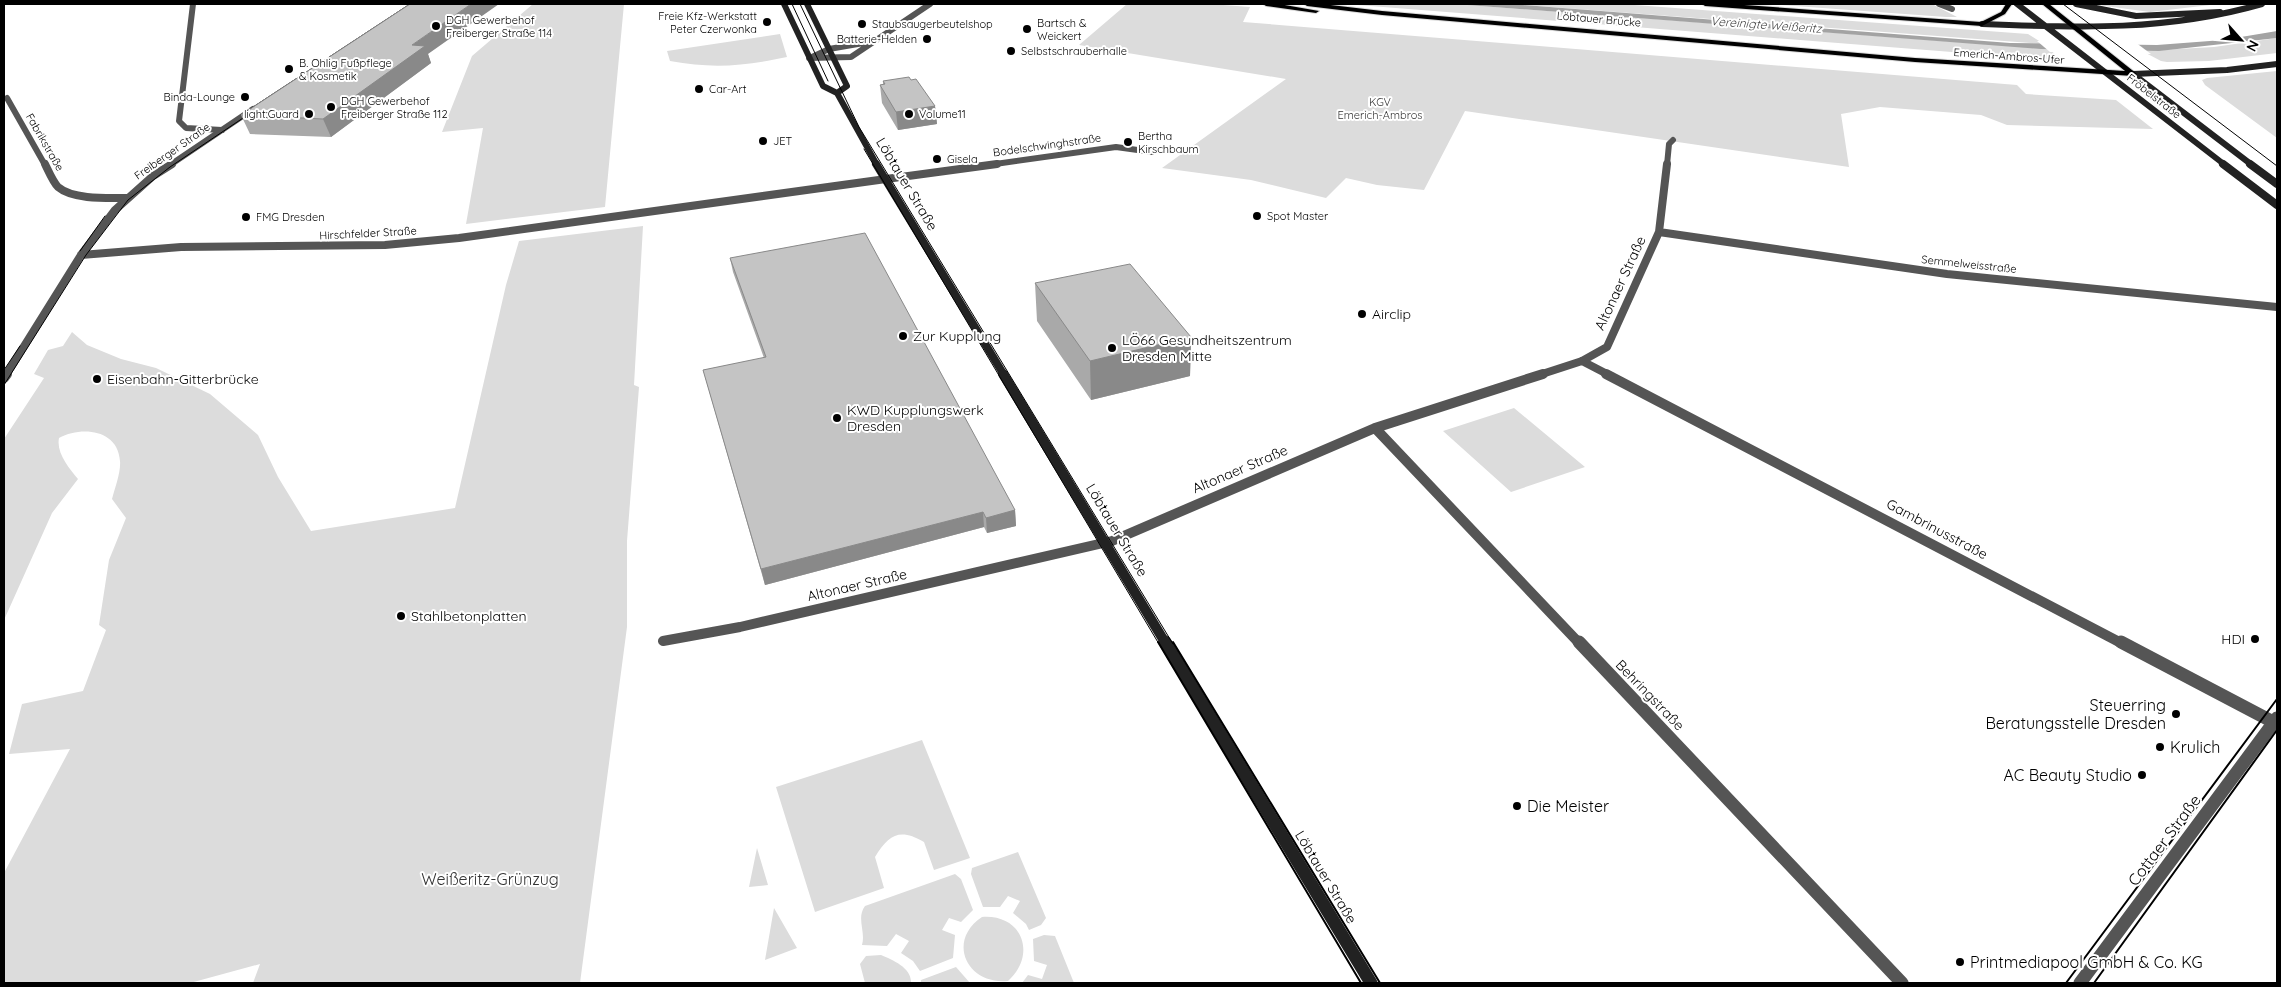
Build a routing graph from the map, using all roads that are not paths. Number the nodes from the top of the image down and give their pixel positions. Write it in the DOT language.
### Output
graph roads {
  1 [pos="193,4"];
  2 [pos="784,4"];
  3 [pos="807,4"];
  4 [pos="930,4"];
  5 [pos="1266,4"];
  6 [pos="1307,4"];
  7 [pos="1705,4"];
  8 [pos="1939,4"];
  9 [pos="2009,4"];
  10 [pos="2017,4"];
  11 [pos="2045,4"];
  12 [pos="2076,4"];
  13 [pos="2262,4"];
  14 [pos="1952,9"];
  15 [pos="2228,14"];
  16 [pos="1982,24"];
  17 [pos="2048,27"];
  18 [pos="2075,28"];
  19 [pos="876,40"];
  20 [pos="1739,44"];
  21 [pos="829,49"];
  22 [pos="809,58"];
  23 [pos="833,59"];
  24 [pos="2277,64"];
  25 [pos="2106,74"];
  26 [pos="2133,74"];
  27 [pos="837,93"];
  28 [pos="7,98"];
  29 [pos="262,104"];
  30 [pos="222,130"];
  31 [pos="1673,140"];
  32 [pos="1152,152"];
  33 [pos="886,179"];
  34 [pos="2277,184"];
  35 [pos="127,198"];
  36 [pos="2277,206"];
  37 [pos="654,212"];
  38 [pos="1659,232"];
  39 [pos="81,255"];
  40 [pos="2277,307"];
  41 [pos="1582,361"];
  42 [pos="4,378"];
  43 [pos="1375,428"];
  44 [pos="1106,542"];
  45 [pos="663,641"];
  46 [pos="2276,721"];
  47 [pos="1371,983"];
  48 [pos="1902,983"];
  49 [pos="2080,983"];
  1 -- 30 [label="street"];
  2 -- 22 [label="main road, Löbtauer Straße"];
  3 -- 21 [label="main road"];
  4 -- 19 [label="street"];
  5 -- 20 [label="main road"];
  6 -- 20 [label="main road, Löbtauer Brücke"];
  7 -- 16 [label="main road"];
  8 -- 14 [label="street"];
  9 -- 16 [label="main road"];
  10 -- 17 [label="main road, Fröbelstraße"];
  11 -- 18 [label="main road, Fröbelstraße"];
  12 -- 15 [label="main road"];
  13 -- 15 [label="main road"];
  15 -- 18 [label="main road"];
  16 -- 17 [label="main road"];
  17 -- 18 [label="main road"];
  17 -- 25 [label="main road, Fröbelstraße"];
  18 -- 26 [label="main road, Fröbelstraße"];
  19 -- 21 [label="street"];
  19 -- 23 [label="street"];
  20 -- 25 [label="main road, Emerich-Ambros-Ufer"];
  21 -- 22 [label="street"];
  21 -- 23 [label="main road"];
  22 -- 23 [label="street"];
  22 -- 27 [label="main road, Löbtauer Straße"];
  23 -- 27 [label="main road"];
  24 -- 26 [label="main road, Emerich-Ambros-Ufer"];
  25 -- 26 [label="main road, Emerich-Ambros-Ufer"];
  25 -- 36 [label="main road, Fröbelstraße"];
  26 -- 34 [label="main road, Fröbelstraße"];
  27 -- 33 [label="main road, Löbtauer Straße"];
  28 -- 35 [label="street, Fabrikstraße"];
  29 -- 30 [label="street, Freiberger Straße"];
  30 -- 35 [label="street, Freiberger Straße"];
  31 -- 38 [label="street, Altonaer Straße"];
  32 -- 33 [label="street, Bodelschwinghstraße"];
  33 -- 37 [label="street, Bodelschwinghstraße"];
  33 -- 44 [label="main road, Löbtauer Straße"];
  35 -- 39 [label="street, Freiberger Straße"];
  37 -- 39 [label="street, Hirschfelder Straße"];
  38 -- 40 [label="street, Semmelweisstraße"];
  38 -- 41 [label="street, Altonaer Straße"];
  39 -- 42 [label="street, Freiberger Straße"];
  41 -- 43 [label="street, Altonaer Straße"];
  41 -- 46 [label="street, Gambrinusstraße"];
  43 -- 44 [label="street, Altonaer Straße"];
  43 -- 48 [label="street, Behringstraße"];
  44 -- 45 [label="street, Altonaer Straße"];
  44 -- 47 [label="main road, Löbtauer Straße"];
  46 -- 49 [label="street, Cottaer Straße"];
}
